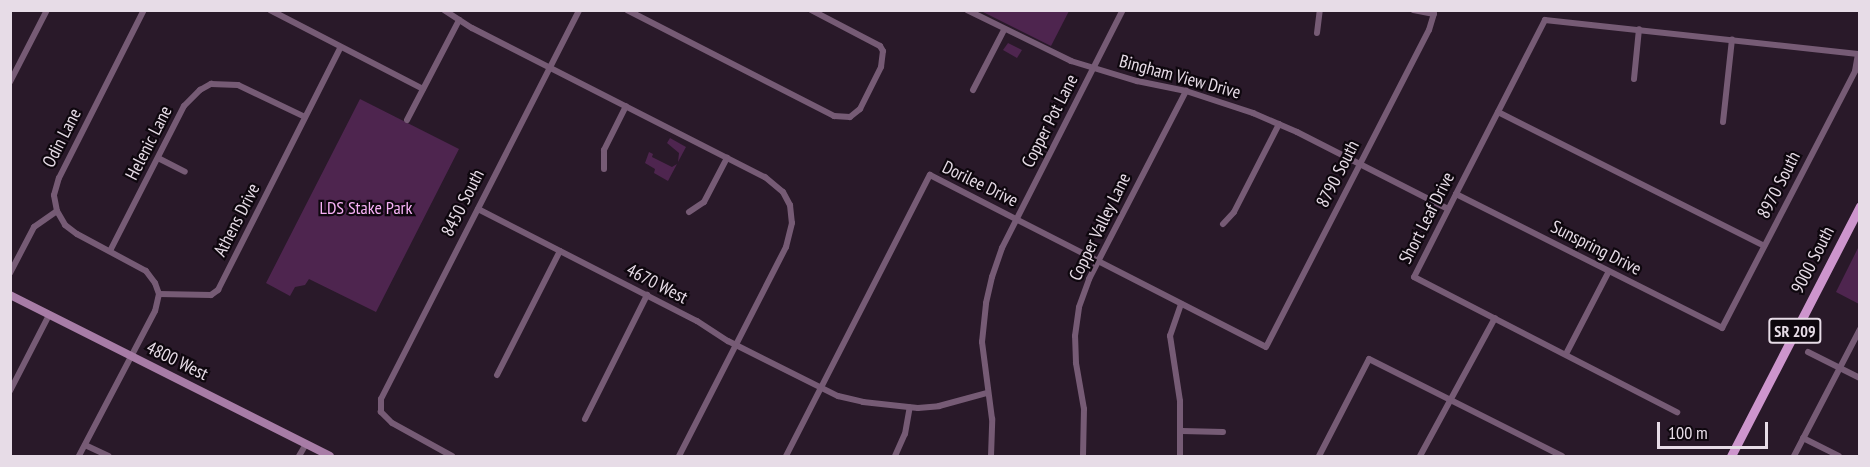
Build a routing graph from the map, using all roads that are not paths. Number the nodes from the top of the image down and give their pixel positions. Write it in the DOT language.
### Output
graph roads {
  1 [pos="47,10"];
  2 [pos="144,10"];
  3 [pos="270,10"];
  4 [pos="444,10"];
  5 [pos="579,10"];
  6 [pos="627,10"];
  7 [pos="811,10"];
  8 [pos="967,10"];
  9 [pos="1123,10"];
  10 [pos="1320,10"];
  11 [pos="1413,10"];
  12 [pos="459,20"];
  13 [pos="1639,29"];
  14 [pos="1004,30"];
  15 [pos="1317,33"];
  16 [pos="1732,39"];
  17 [pos="342,47"];
  18 [pos="1858,54"];
  19 [pos="550,67"];
  20 [pos="1094,69"];
  21 [pos="1634,79"];
  22 [pos="10,82"];
  23 [pos="423,89"];
  24 [pos="973,90"];
  25 [pos="1186,91"];
  26 [pos="626,106"];
  27 [pos="1498,112"];
  28 [pos="305,117"];
  29 [pos="407,120"];
  30 [pos="1723,122"];
  31 [pos="1279,124"];
  32 [pos="158,158"];
  33 [pos="727,158"];
  34 [pos="1360,165"];
  35 [pos="604,169"];
  36 [pos="185,172"];
  37 [pos="1456,194"];
  38 [pos="1860,206"];
  39 [pos="478,209"];
  40 [pos="1448,209"];
  41 [pos="57,212"];
  42 [pos="689,212"];
  43 [pos="1017,219"];
  44 [pos="1223,224"];
  45 [pos="1764,246"];
  46 [pos="560,251"];
  47 [pos="110,252"];
  48 [pos="1098,261"];
  49 [pos="1609,271"];
  50 [pos="10,273"];
  51 [pos="159,294"];
  52 [pos="10,295"];
  53 [pos="647,296"];
  54 [pos="1181,304"];
  55 [pos="49,315"];
  56 [pos="1495,318"];
  57 [pos="1722,328"];
  58 [pos="1860,329"];
  59 [pos="735,345"];
  60 [pos="1266,347"];
  61 [pos="1808,352"];
  62 [pos="1566,354"];
  63 [pos="130,356"];
  64 [pos="1839,368"];
  65 [pos="497,375"];
  66 [pos="1860,378"];
  67 [pos="821,388"];
  68 [pos="10,391"];
  69 [pos="987,393"];
  70 [pos="1449,400"];
  71 [pos="910,407"];
  72 [pos="1677,412"];
  73 [pos="585,419"];
  74 [pos="1182,431"];
  75 [pos="1223,432"];
  76 [pos="1803,438"];
  77 [pos="306,444"];
  78 [pos="85,445"];
  79 [pos="79,456"];
  80 [pos="109,456"];
  81 [pos="299,456"];
  82 [pos="330,456"];
  83 [pos="452,456"];
  84 [pos="679,456"];
  85 [pos="786,456"];
  86 [pos="895,456"];
  87 [pos="991,456"];
  88 [pos="1083,456"];
  89 [pos="1180,456"];
  90 [pos="1319,456"];
  91 [pos="1420,456"];
  92 [pos="1562,456"];
  93 [pos="1731,456"];
  94 [pos="1794,456"];
  95 [pos="1839,456"];
  1 -- 22 [label="street"];
  2 -- 41 [label="street, Odin Lane"];
  3 -- 17 [label="street"];
  4 -- 12 [label="street"];
  5 -- 19 [label="street, 8450 South"];
  6 -- 7 [label="street"];
  8 -- 14 [label="street, Bingham View Drive"];
  9 -- 20 [label="street, Copper Pot Lane"];
  10 -- 15 [label="street"];
  11 -- 34 [label="street, 8790 South"];
  12 -- 19 [label="street"];
  12 -- 23 [label="street"];
  13 -- 16 [label="street"];
  13 -- 21 [label="street"];
  13 -- 27 [label="street, Short Leaf Drive"];
  14 -- 20 [label="street, Bingham View Drive"];
  14 -- 24 [label="street"];
  16 -- 18 [label="street"];
  16 -- 30 [label="street"];
  17 -- 23 [label="street"];
  17 -- 28 [label="street, Athens Drive"];
  18 -- 45 [label="street, 8970 South"];
  19 -- 26 [label="street"];
  19 -- 39 [label="street, 8450 South"];
  20 -- 25 [label="street, Bingham View Drive"];
  20 -- 43 [label="street, Copper Pot Lane"];
  23 -- 29 [label="street"];
  25 -- 31 [label="street, Bingham View Drive"];
  25 -- 48 [label="street, Copper Valley Lane"];
  26 -- 33 [label="street"];
  26 -- 35 [label="street"];
  27 -- 37 [label="street, Short Leaf Drive"];
  27 -- 45 [label="street"];
  28 -- 32 [label="street, Helenic Lane"];
  28 -- 51 [label="street, Athens Drive"];
  31 -- 34 [label="street, Bingham View Drive"];
  31 -- 44 [label="street"];
  32 -- 36 [label="street"];
  32 -- 47 [label="street, Helenic Lane"];
  33 -- 42 [label="street"];
  33 -- 59 [label="street"];
  34 -- 40 [label="street, Bingham View Drive"];
  34 -- 60 [label="street, 8790 South"];
  37 -- 40 [label="street, Short Leaf Drive"];
  37 -- 49 [label="street, Sunspring Drive"];
  38 -- 93 [label="main road, 9000 South / SR 209"];
  39 -- 46 [label="street, 4670 West"];
  39 -- 83 [label="street, 8450 South"];
  40 -- 56 [label="street, Short Leaf Drive"];
  41 -- 47 [label="street"];
  41 -- 50 [label="street"];
  43 -- 48 [label="street, Dorilee Drive"];
  43 -- 67 [label="street, Dorilee Drive"];
  43 -- 69 [label="street, Copper Pot Lane"];
  45 -- 57 [label="street, 8970 South"];
  46 -- 53 [label="street, 4670 West"];
  46 -- 65 [label="street"];
  47 -- 51 [label="street"];
  48 -- 54 [label="street, Dorilee Drive"];
  48 -- 88 [label="street, Copper Valley Lane"];
  49 -- 57 [label="street, Sunspring Drive"];
  49 -- 62 [label="street"];
  51 -- 63 [label="street"];
  52 -- 55 [label="street, 4800 West"];
  53 -- 59 [label="street, 4670 West"];
  53 -- 73 [label="street"];
  54 -- 60 [label="street, Dorilee Drive"];
  54 -- 74 [label="street"];
  55 -- 63 [label="street, 4800 West"];
  55 -- 68 [label="street"];
  56 -- 62 [label="street, Short Leaf Drive"];
  56 -- 70 [label="street"];
  58 -- 64 [label="street"];
  59 -- 67 [label="street, 4670 West"];
  59 -- 84 [label="street"];
  61 -- 64 [label="street"];
  62 -- 72 [label="street, Short Leaf Drive"];
  63 -- 77 [label="street, 4800 West"];
  63 -- 78 [label="street"];
  64 -- 66 [label="street"];
  64 -- 76 [label="street"];
  67 -- 71 [label="street, 4670 West"];
  67 -- 85 [label="street, Dorilee Drive"];
  69 -- 71 [label="street, 4670 West"];
  69 -- 87 [label="street, Copper Pot Lane"];
  70 -- 90 [label="street"];
  70 -- 91 [label="street"];
  70 -- 92 [label="street"];
  71 -- 86 [label="street"];
  74 -- 75 [label="street"];
  74 -- 89 [label="street"];
  76 -- 94 [label="street"];
  76 -- 95 [label="street"];
  77 -- 81 [label="street"];
  77 -- 82 [label="street, 4800 West"];
  78 -- 79 [label="street"];
  78 -- 80 [label="street"];
}
